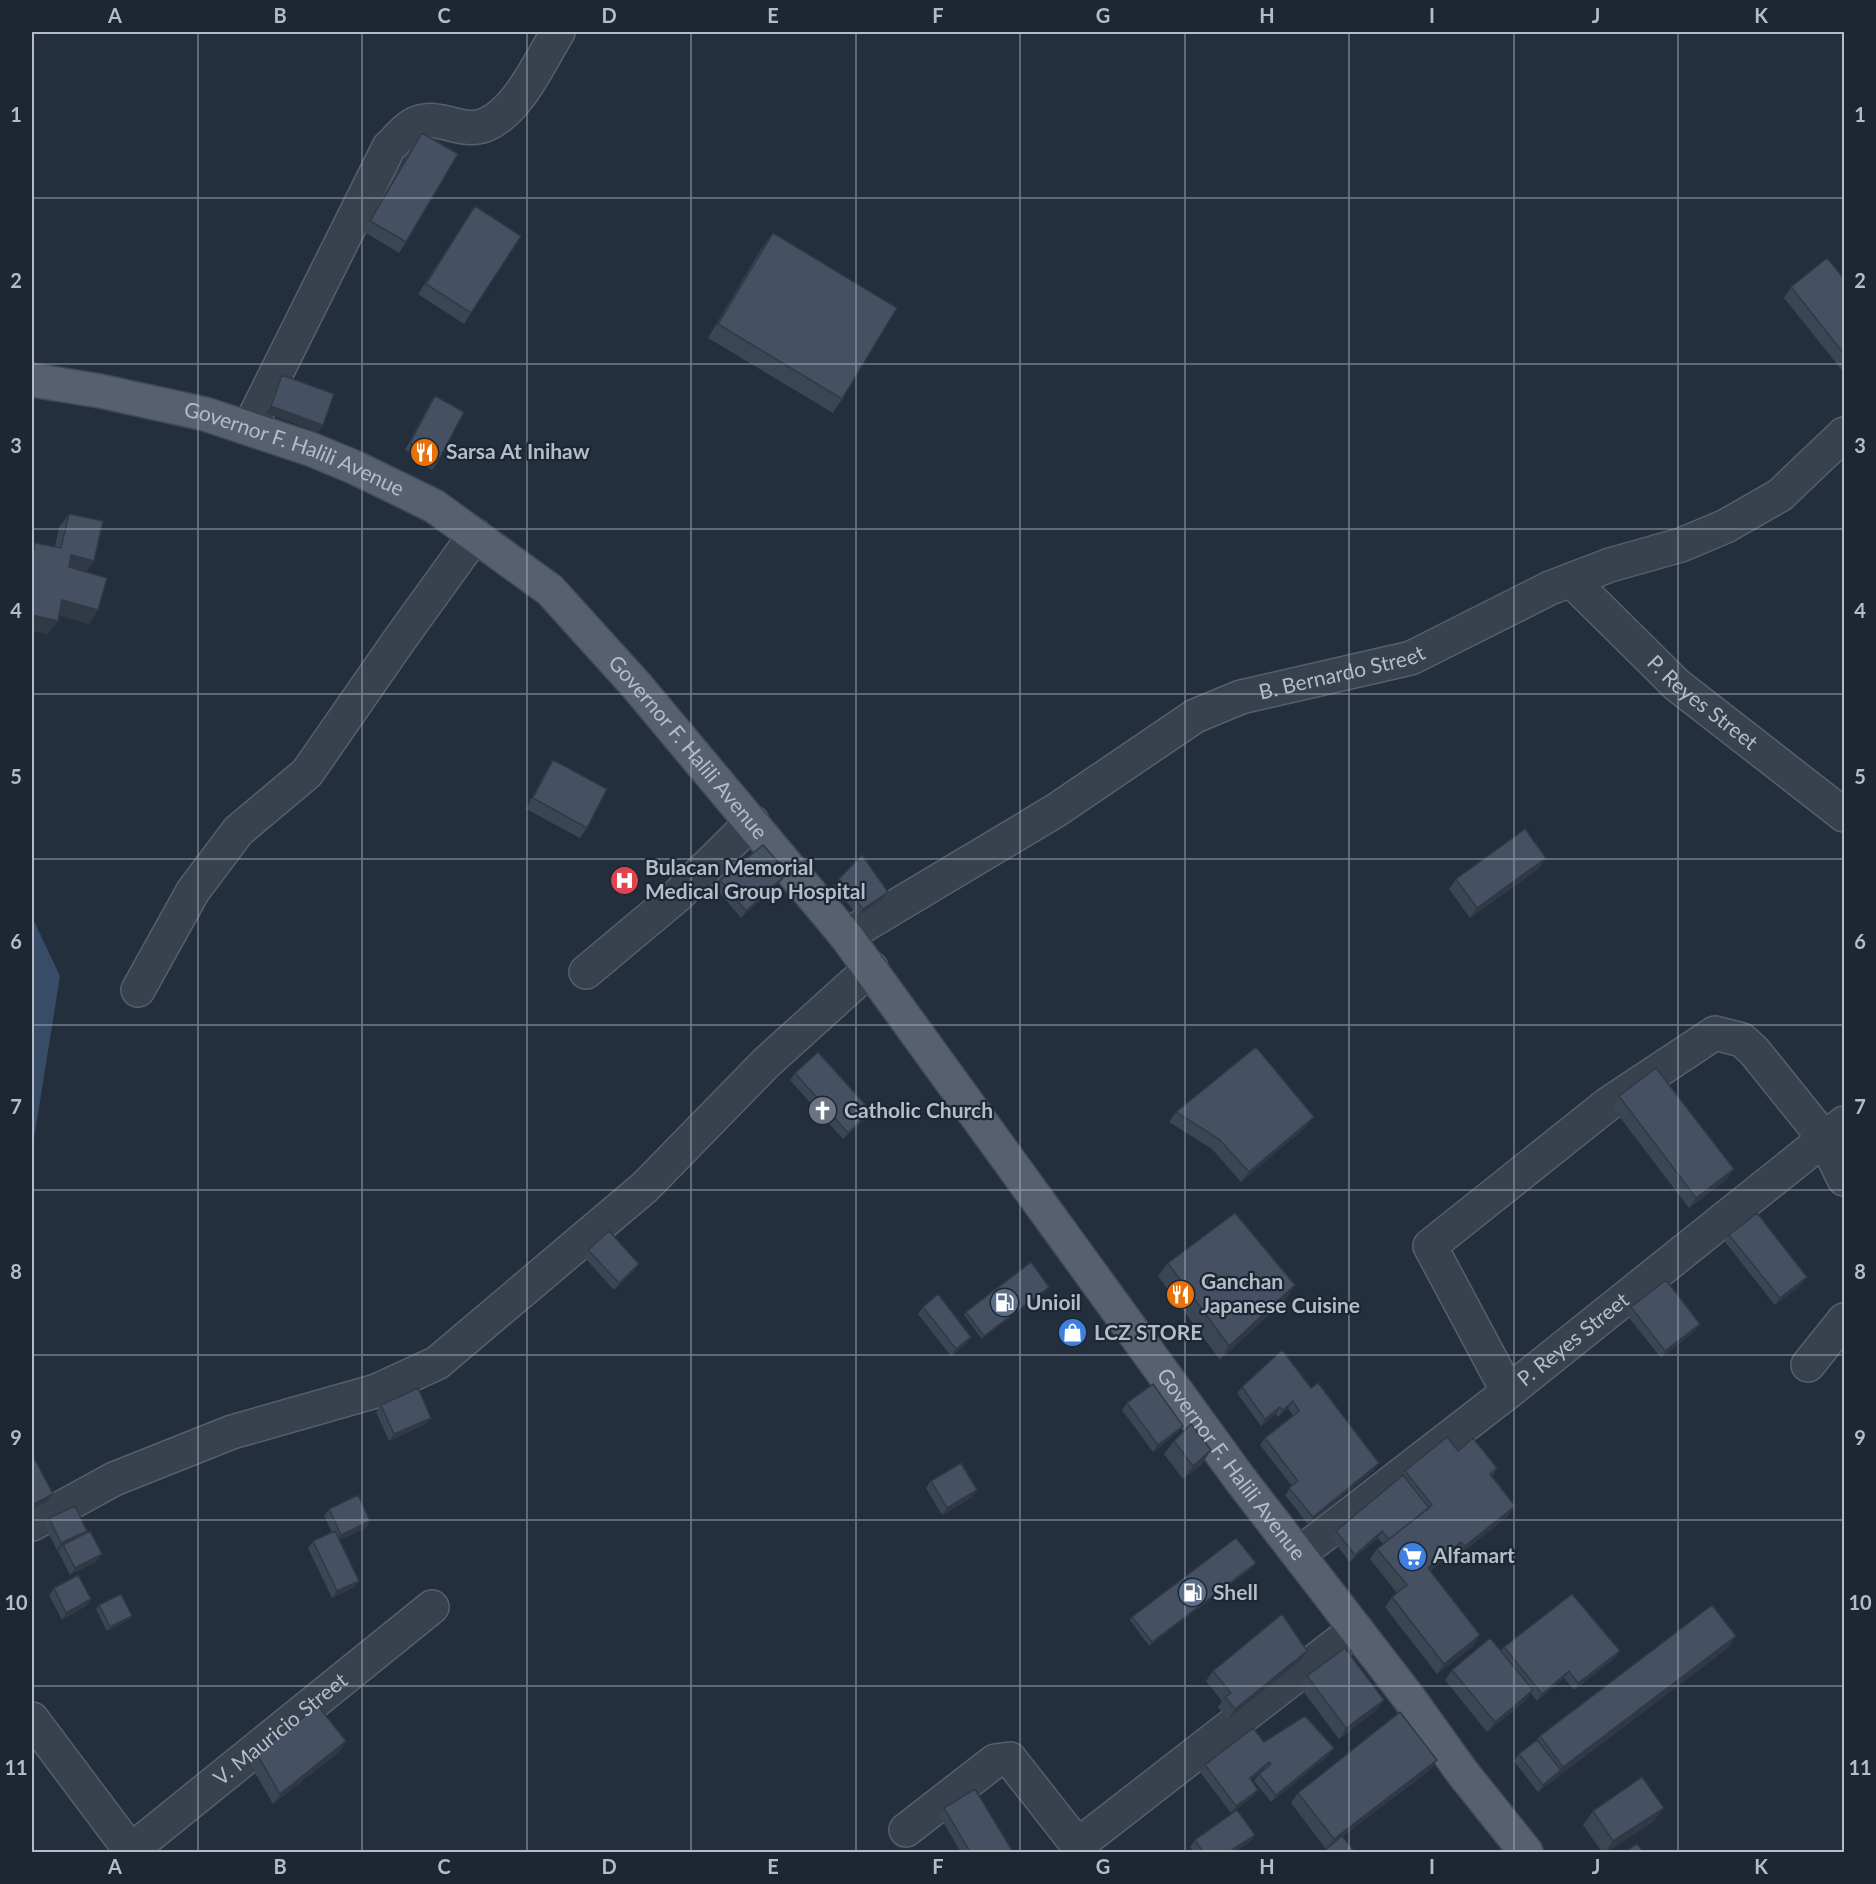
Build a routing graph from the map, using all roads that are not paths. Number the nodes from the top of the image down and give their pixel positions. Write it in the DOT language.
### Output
graph roads {
  1 [pos="558,32"];
  2 [pos="32,380"];
  3 [pos="249,428"];
  4 [pos="1845,434"];
  5 [pos="475,535"];
  6 [pos="1571,580"];
  7 [pos="1845,814"];
  8 [pos="752,822"];
  9 [pos="846,936"];
  10 [pos="871,968"];
  11 [pos="586,972"];
  12 [pos="138,990"];
  13 [pos="1834,1131"];
  14 [pos="1845,1179"];
  15 [pos="1845,1320"];
  16 [pos="1808,1365"];
  17 [pos="1508,1392"];
  18 [pos="32,1524"];
  19 [pos="1299,1554"];
  20 [pos="432,1607"];
  21 [pos="1356,1629"];
  22 [pos="32,1719"];
  23 [pos="906,1830"];
  24 [pos="1080,1849"];
  25 [pos="139,1850"];
  26 [pos="1526,1852"];
  1 -- 3 [label="street"];
  2 -- 3 [label="main road, Governor F. Halili Avenue"];
  3 -- 5 [label="main road, Governor F. Halili Avenue"];
  4 -- 6 [label="street, B. Bernardo Street"];
  5 -- 8 [label="main road, Governor F. Halili Avenue"];
  5 -- 12 [label="street"];
  6 -- 7 [label="street, P. Reyes Street"];
  6 -- 9 [label="street, B. Bernardo Street"];
  8 -- 9 [label="main road, Governor F. Halili Avenue"];
  8 -- 11 [label="street"];
  9 -- 10 [label="main road, Governor F. Halili Avenue"];
  10 -- 18 [label="street"];
  10 -- 19 [label="main road, Governor F. Halili Avenue"];
  13 -- 14 [label="street"];
  13 -- 17 [label="street, P. Reyes Street"];
  13 -- 17 [label="street"];
  15 -- 16 [label="street"];
  17 -- 19 [label="street, P. Reyes Street"];
  19 -- 21 [label="main road, Governor F. Halili Avenue"];
  20 -- 25 [label="street, V. Mauricio Street"];
  21 -- 24 [label="street"];
  21 -- 26 [label="main road, Governor F. Halili Avenue"];
  22 -- 25 [label="street"];
  23 -- 24 [label="street"];
}
